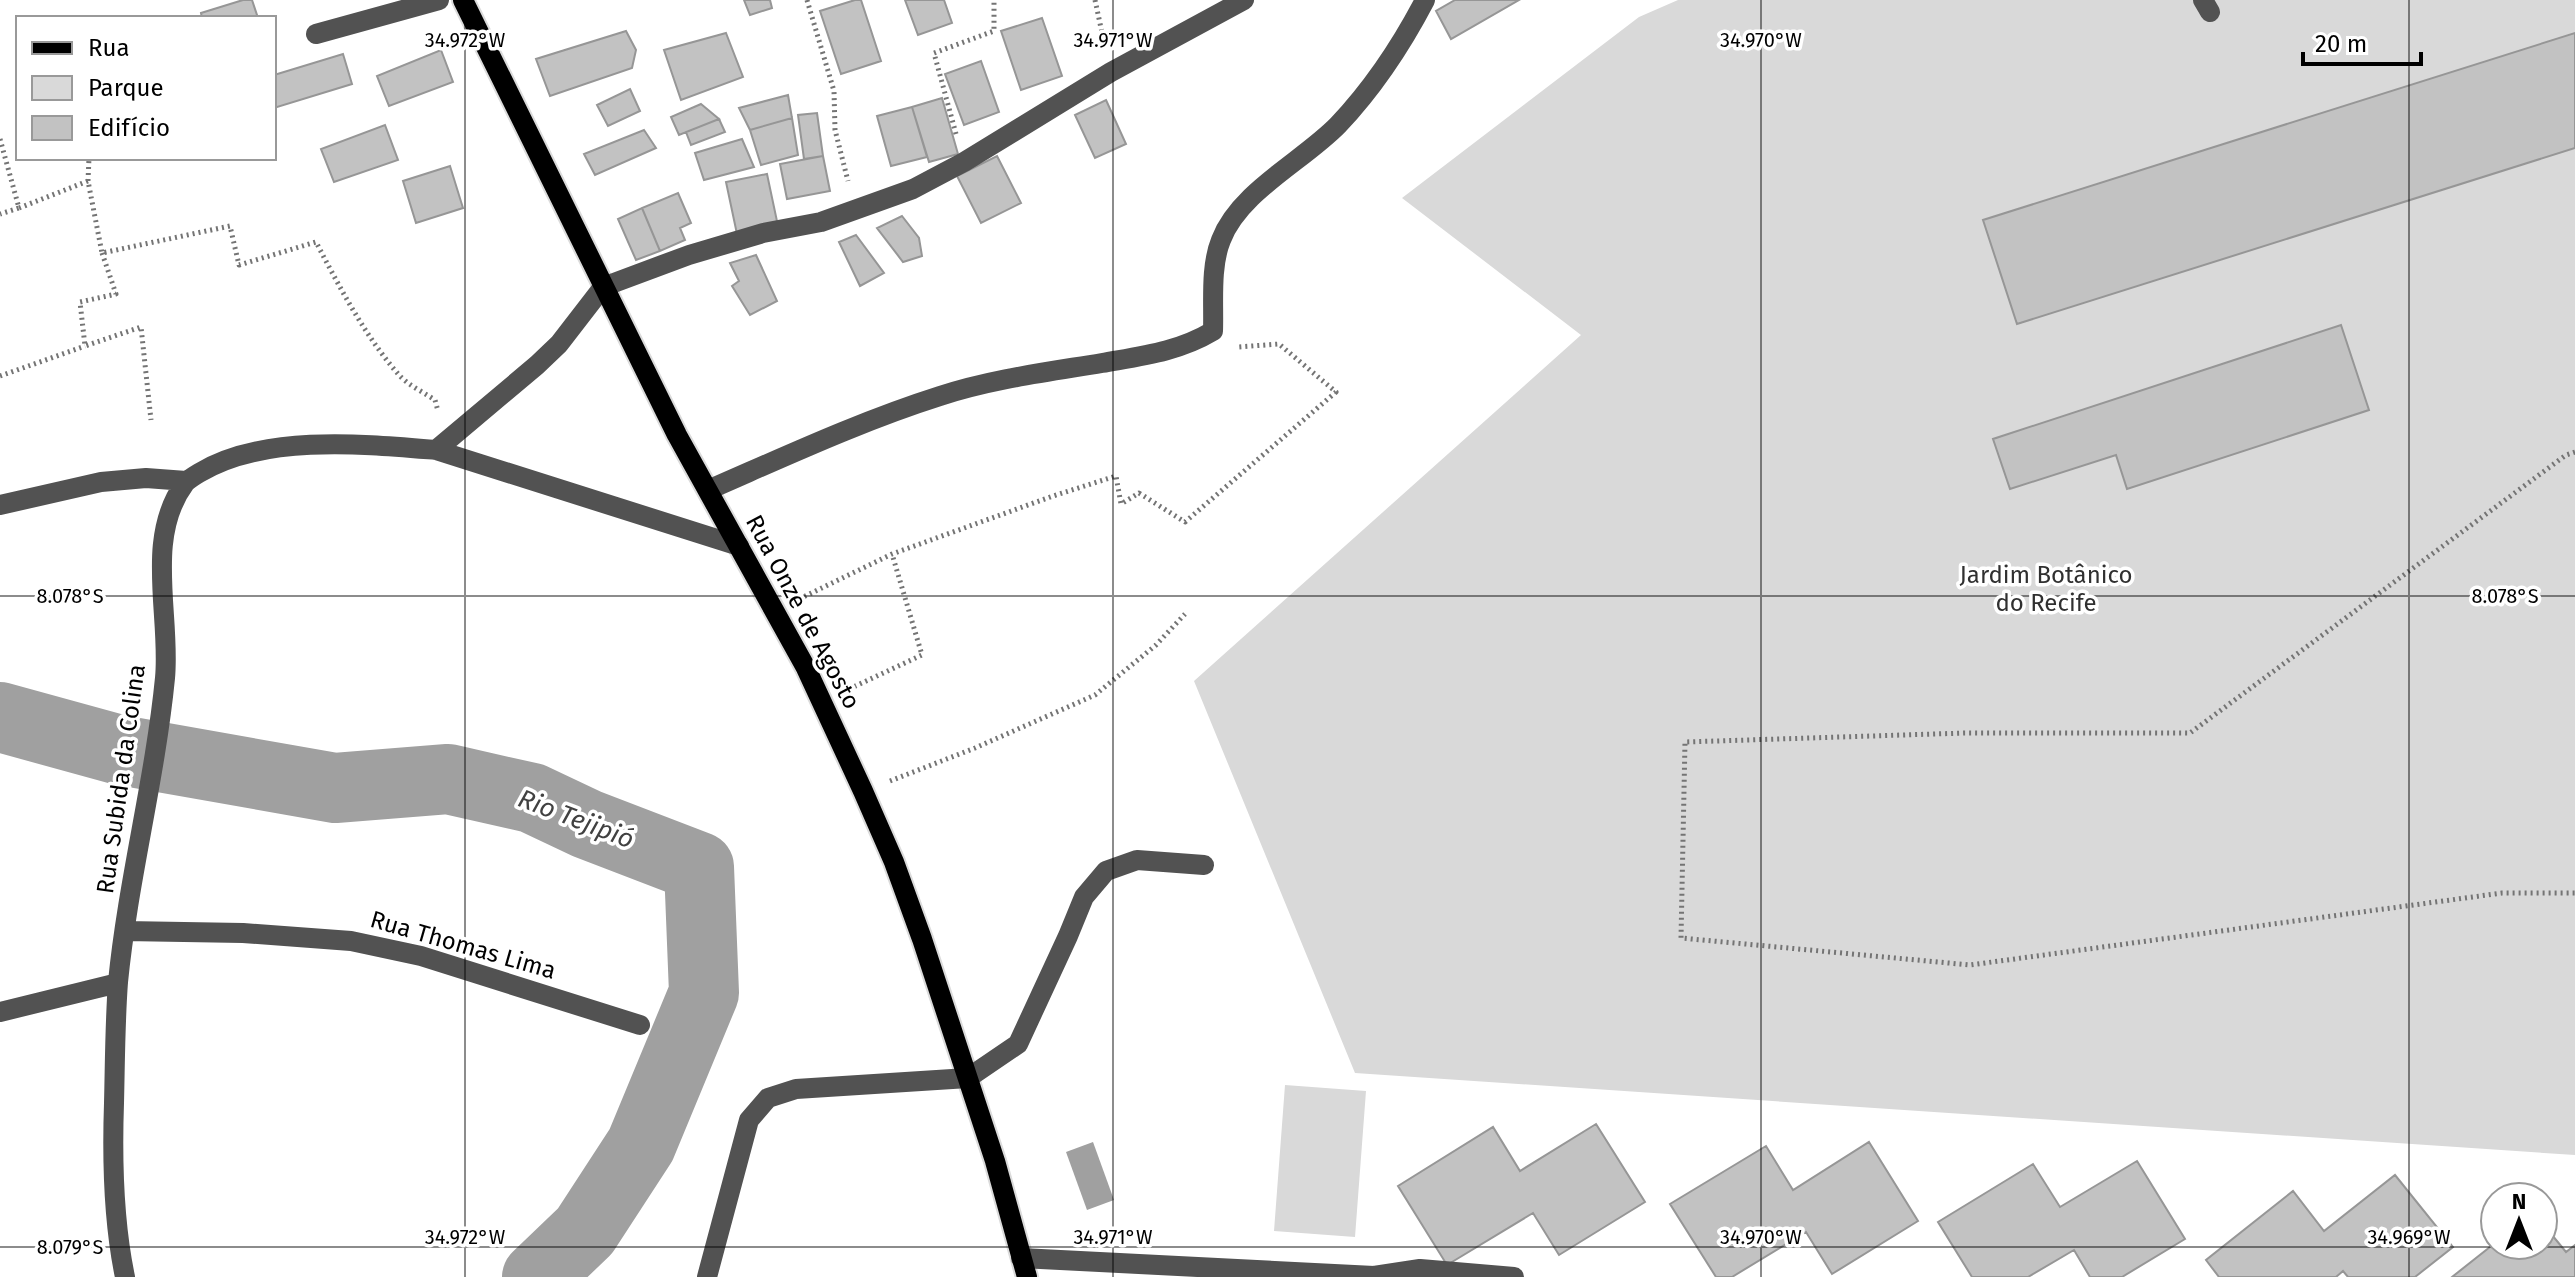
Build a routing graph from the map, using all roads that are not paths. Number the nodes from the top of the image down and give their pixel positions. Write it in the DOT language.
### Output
graph roads {
  1 [pos="439,0"];
  2 [pos="463,0"];
  3 [pos="1244,0"];
  4 [pos="1425,0"];
  5 [pos="316,34"];
  6 [pos="603,287"];
  7 [pos="440,445"];
  8 [pos="186,481"];
  9 [pos="708,490"];
  10 [pos="0,505"];
  11 [pos="739,546"];
  12 [pos="1204,865"];
  13 [pos="125,931"];
  14 [pos="118,983"];
  15 [pos="0,1012"];
  16 [pos="640,1025"];
  17 [pos="968,1078"];
  18 [pos="1022,1269"];
  19 [pos="125,1277"];
  20 [pos="707,1277"];
  21 [pos="1514,1277"];
  1 -- 5 [label="street"];
  2 -- 6 [label="main road, Rua Onze de Agosto"];
  3 -- 6 [label="street"];
  4 -- 9 [label="street"];
  6 -- 7 [label="street"];
  6 -- 9 [label="main road, Rua Onze de Agosto"];
  7 -- 8 [label="street"];
  7 -- 11 [label="street"];
  8 -- 10 [label="street"];
  8 -- 13 [label="street, Rua Subida da Colina"];
  9 -- 11 [label="main road, Rua Onze de Agosto"];
  11 -- 17 [label="main road, Rua Onze de Agosto"];
  12 -- 17 [label="street"];
  13 -- 14 [label="street, Rua Subida da Colina"];
  13 -- 16 [label="street, Rua Thomas Lima"];
  14 -- 15 [label="street"];
  14 -- 19 [label="street, Rua Subida da Colina"];
  17 -- 18 [label="main road, Rua Onze de Agosto"];
  17 -- 20 [label="street"];
  18 -- 21 [label="street"];
}
